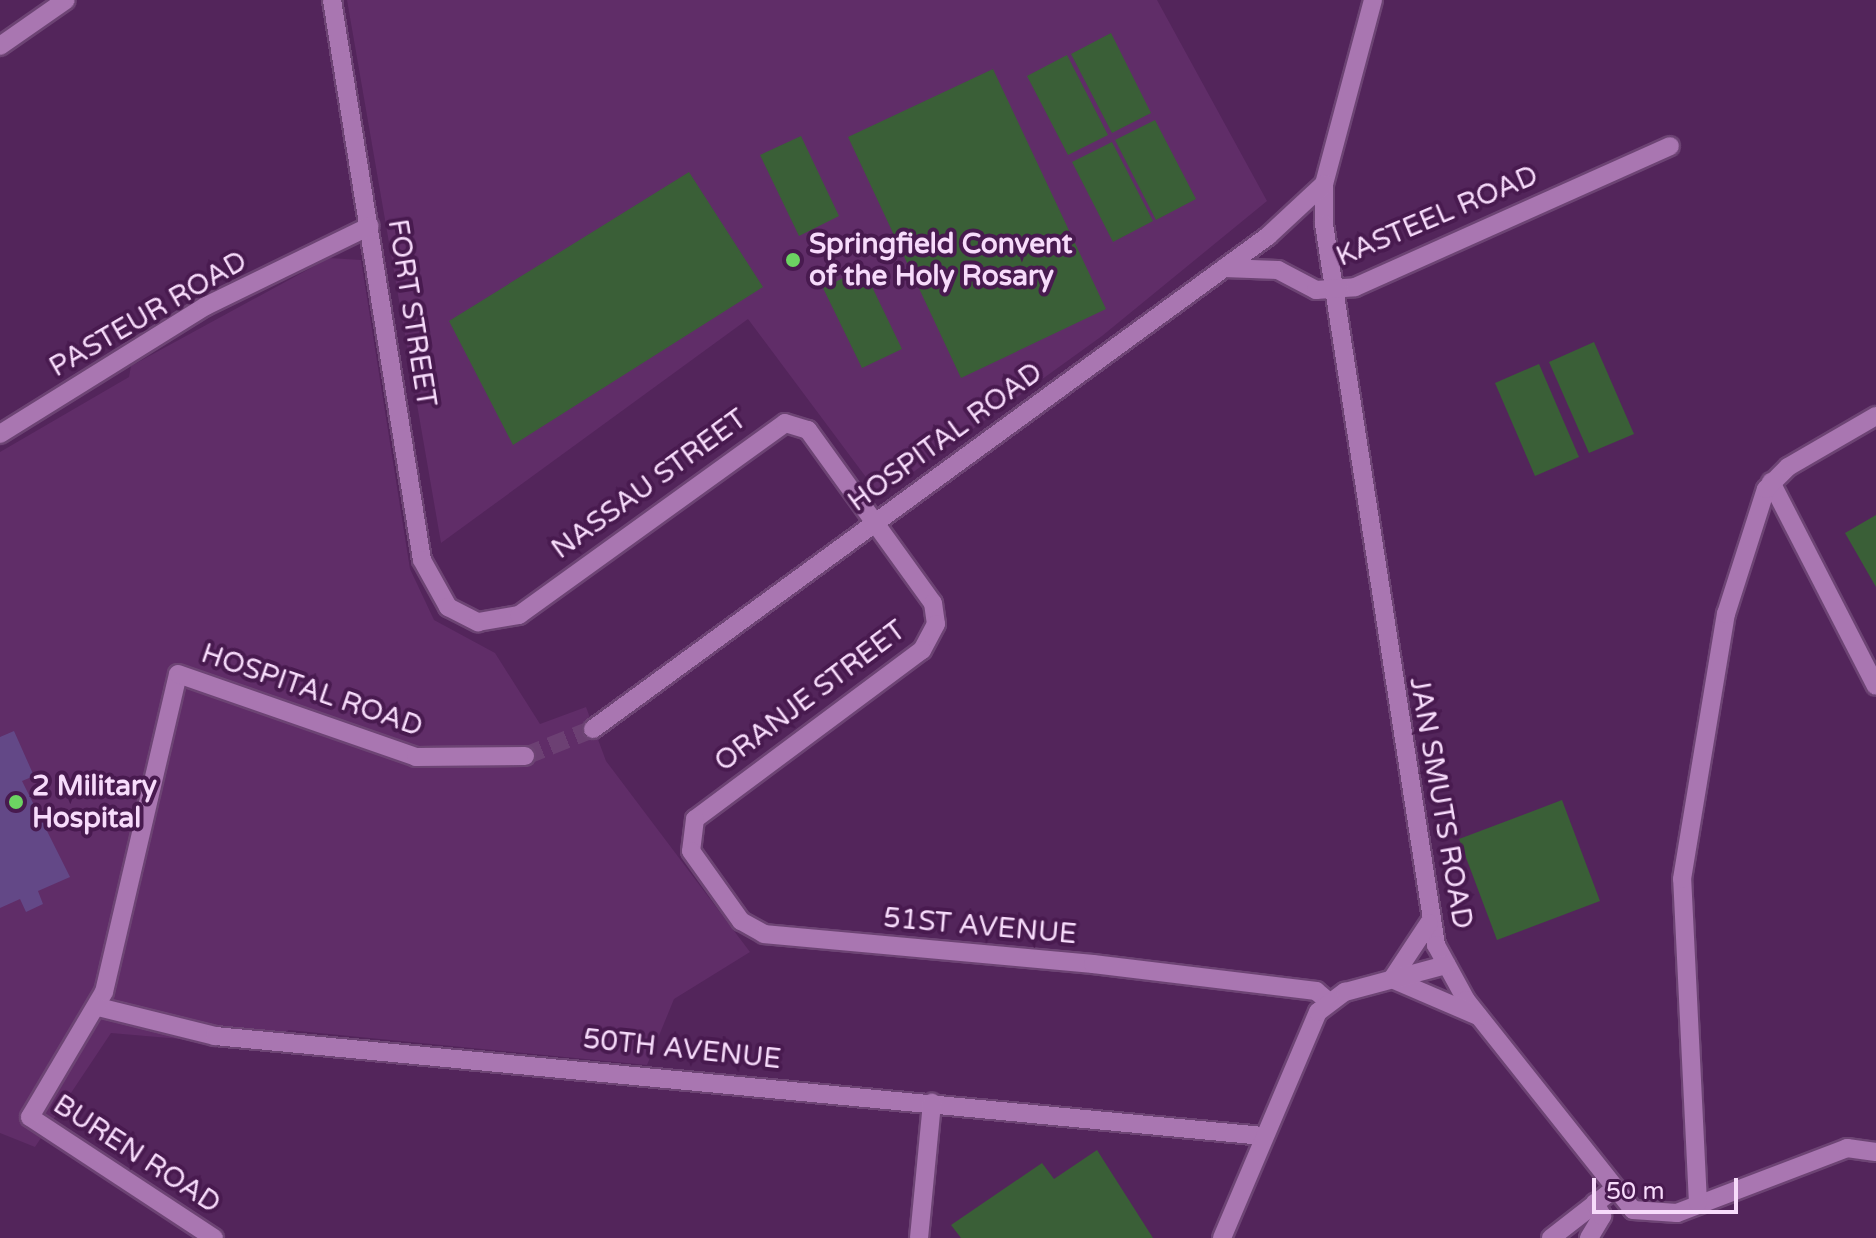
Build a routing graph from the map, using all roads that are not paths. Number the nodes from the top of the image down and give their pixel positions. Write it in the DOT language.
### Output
graph roads {
  1 [pos="66,0"];
  2 [pos="332,0"];
  3 [pos="1373,0"];
  4 [pos="0,46"];
  5 [pos="1670,146"];
  6 [pos="1324,184"];
  7 [pos="370,226"];
  8 [pos="1221,268"];
  9 [pos="1334,289"];
  10 [pos="1876,416"];
  11 [pos="0,434"];
  12 [pos="1771,482"];
  13 [pos="875,523"];
  14 [pos="466,619"];
  15 [pos="1876,686"];
  16 [pos="593,729"];
  17 [pos="525,756"];
  18 [pos="693,823"];
  19 [pos="1429,923"];
  20 [pos="1446,965"];
  21 [pos="1392,979"];
  22 [pos="1329,1002"];
  23 [pos="98,1007"];
  24 [pos="1478,1016"];
  25 [pos="932,1103"];
  26 [pos="1263,1136"];
  27 [pos="1876,1152"];
  28 [pos="1614,1189"];
  29 [pos="1595,1203"];
  30 [pos="1698,1203"];
  31 [pos="214,1238"];
  32 [pos="919,1238"];
  33 [pos="1222,1238"];
  34 [pos="1551,1238"];
  35 [pos="1589,1238"];
  1 -- 4 [label="street"];
  2 -- 7 [label="street, FORT STREET"];
  3 -- 6 [label="street, JAN SMUTS ROAD"];
  5 -- 9 [label="street, KASTEEL ROAD"];
  6 -- 8 [label="street, HOSPITAL ROAD"];
  6 -- 9 [label="street, JAN SMUTS ROAD"];
  7 -- 11 [label="street, PASTEUR ROAD"];
  7 -- 14 [label="street, FORT STREET"];
  8 -- 9 [label="street, KASTEEL ROAD"];
  8 -- 13 [label="street, HOSPITAL ROAD"];
  9 -- 19 [label="street, JAN SMUTS ROAD"];
  10 -- 12 [label="street"];
  12 -- 15 [label="street"];
  12 -- 30 [label="street"];
  13 -- 14 [label="street, NASSAU STREET"];
  13 -- 16 [label="street, HOSPITAL ROAD"];
  13 -- 18 [label="street, ORANJE STREET"];
  17 -- 23 [label="street, HOSPITAL ROAD"];
  18 -- 22 [label="street, 51ST AVENUE"];
  19 -- 20 [label="street, JAN SMUTS ROAD"];
  19 -- 21 [label="street"];
  20 -- 21 [label="street"];
  20 -- 24 [label="street, JAN SMUTS ROAD"];
  21 -- 22 [label="street"];
  21 -- 24 [label="street"];
  22 -- 26 [label="street"];
  23 -- 25 [label="street, 50TH AVENUE"];
  23 -- 31 [label="street, BUREN ROAD"];
  24 -- 28 [label="street, JAN SMUTS ROAD"];
  25 -- 26 [label="street, 50TH AVENUE"];
  25 -- 32 [label="street"];
  26 -- 33 [label="street"];
  27 -- 30 [label="street, JAN SMUTS ROAD"];
  28 -- 29 [label="street"];
  28 -- 30 [label="street, JAN SMUTS ROAD"];
  29 -- 34 [label="street"];
  29 -- 35 [label="street"];
}
